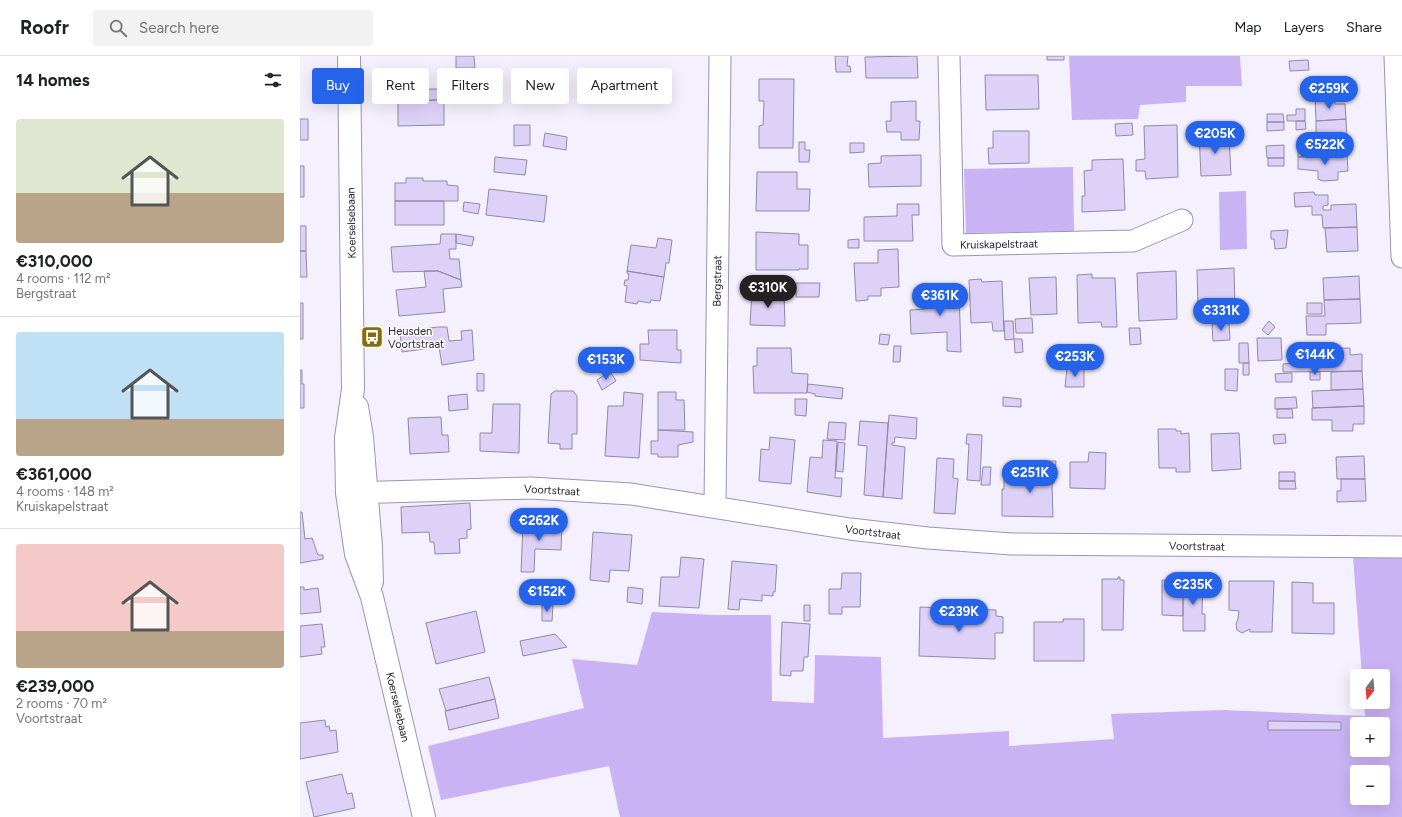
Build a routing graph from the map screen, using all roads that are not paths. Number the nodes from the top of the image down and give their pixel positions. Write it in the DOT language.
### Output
graph roads {
  1 [pos="349,56"];
  2 [pos="720,56"];
  3 [pos="949,56"];
  4 [pos="1395,56"];
  5 [pos="1182,220"];
  6 [pos="1402,257"];
  7 [pos="357,492"];
  8 [pos="715,506"];
  9 [pos="1402,547"];
  10 [pos="424,817"];
  1 -- 7 [label="street, Koerselsebaan"];
  2 -- 8 [label="street, Bergstraat"];
  3 -- 5 [label="street, Kruiskapelstraat"];
  4 -- 6 [label="street"];
  7 -- 8 [label="street, Voortstraat"];
  7 -- 10 [label="street, Koerselsebaan"];
  8 -- 9 [label="street, Voortstraat"];
}
